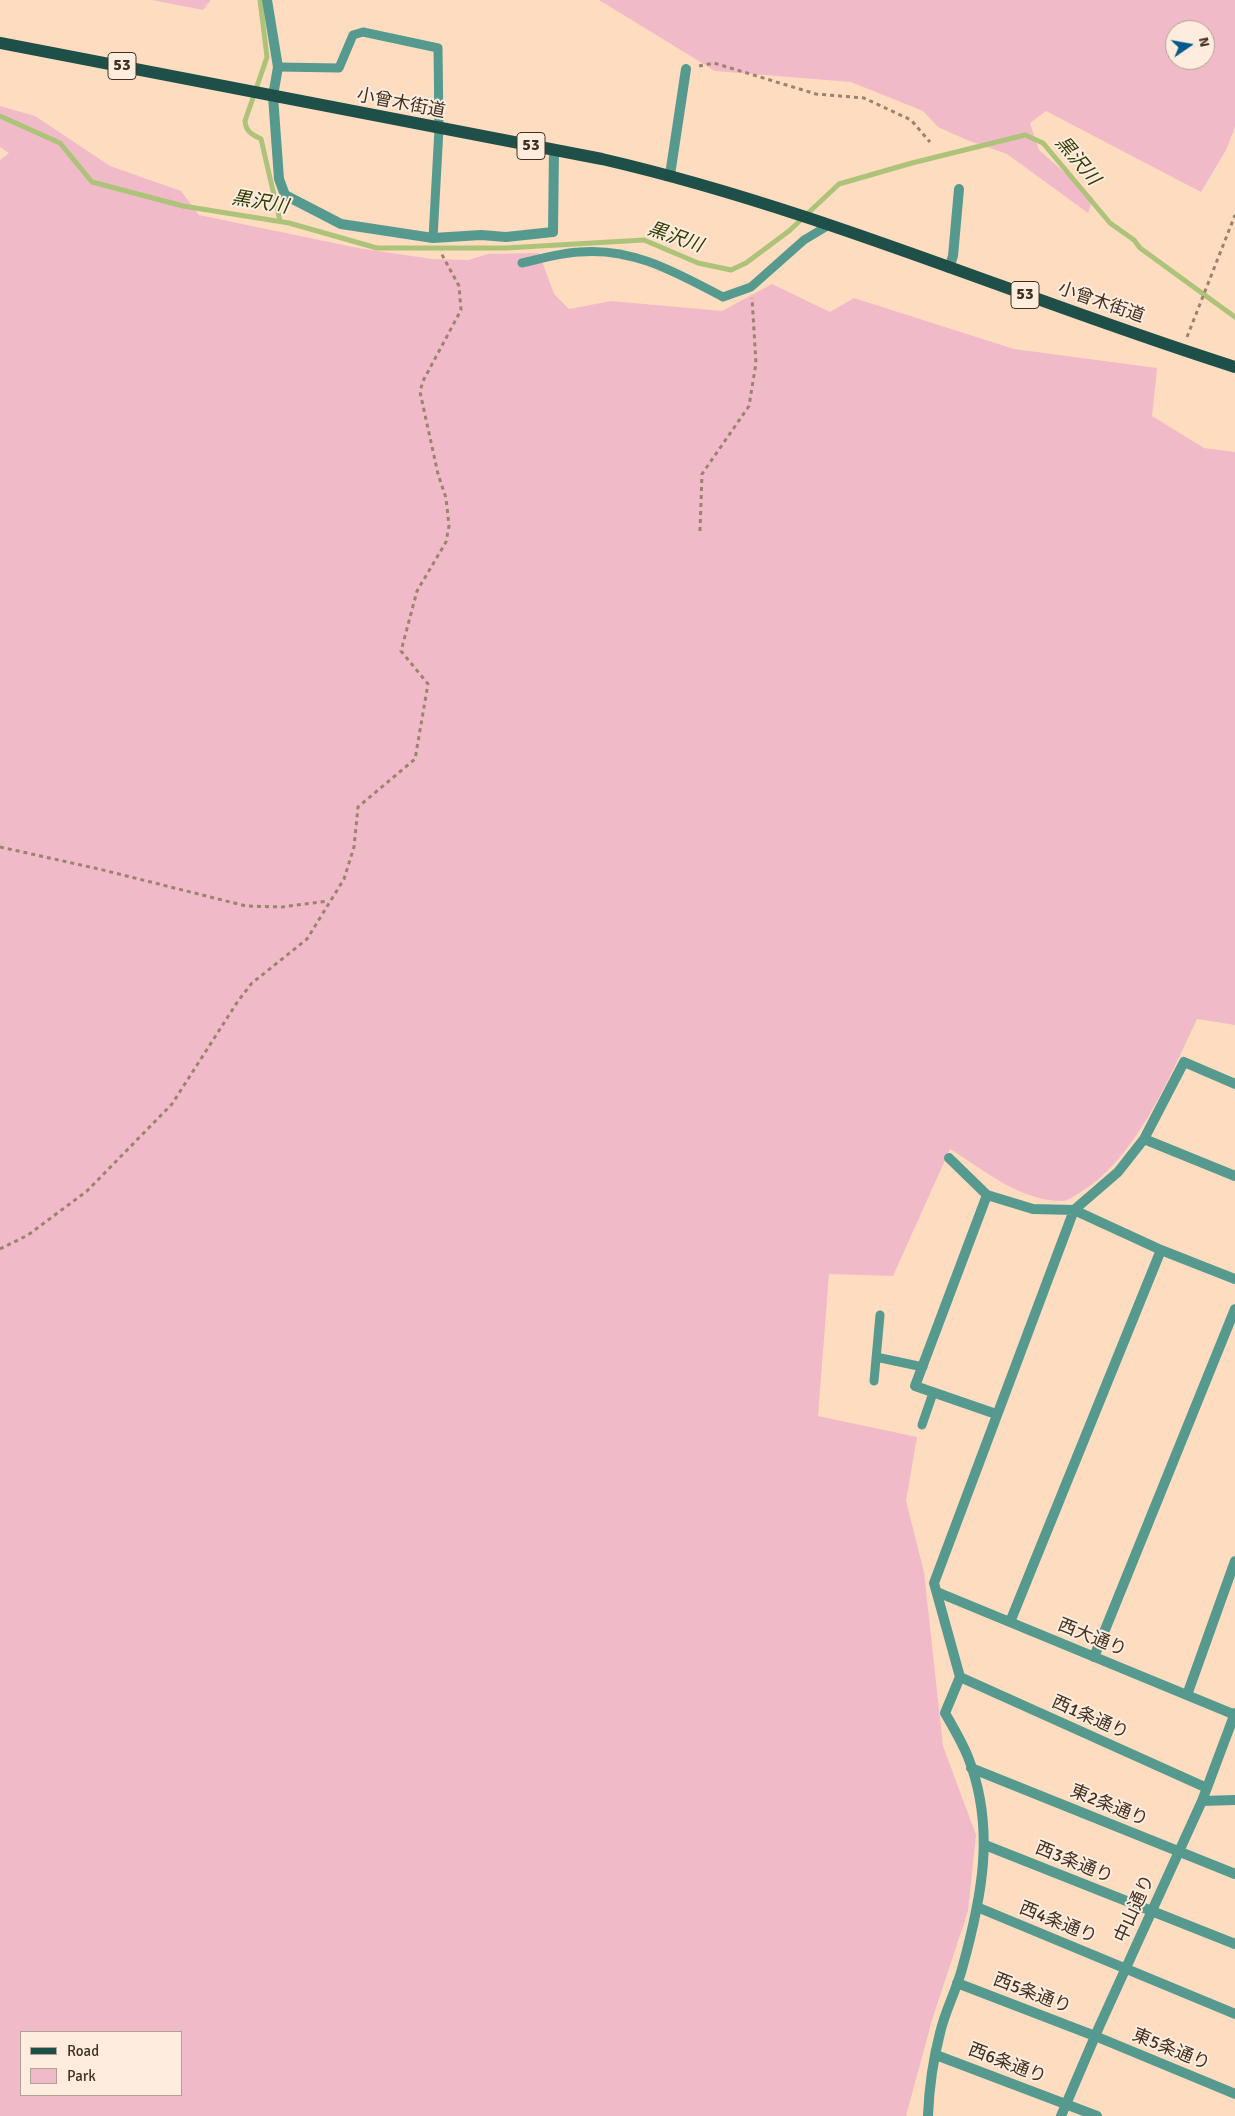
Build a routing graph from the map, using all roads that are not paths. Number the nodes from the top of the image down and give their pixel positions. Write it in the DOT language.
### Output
graph roads {
  1 [pos="267,0"];
  2 [pos="0,43"];
  3 [pos="278,67"];
  4 [pos="686,69"];
  5 [pos="269,96"];
  6 [pos="439,129"];
  7 [pos="554,150"];
  8 [pos="670,175"];
  9 [pos="959,190"];
  10 [pos="829,225"];
  11 [pos="433,238"];
  12 [pos="522,263"];
  13 [pos="949,268"];
  14 [pos="1235,367"];
  15 [pos="1235,1084"];
  16 [pos="1144,1139"];
  17 [pos="949,1158"];
  18 [pos="1235,1176"];
  19 [pos="987,1195"];
  20 [pos="1074,1210"];
  21 [pos="1161,1250"];
  22 [pos="1235,1279"];
  23 [pos="1235,1309"];
  24 [pos="880,1314"];
  25 [pos="876,1357"];
  26 [pos="922,1367"];
  27 [pos="874,1381"];
  28 [pos="934,1393"];
  29 [pos="996,1414"];
  30 [pos="922,1425"];
  31 [pos="1235,1561"];
  32 [pos="937,1592"];
  33 [pos="1010,1622"];
  34 [pos="1094,1657"];
  35 [pos="960,1677"];
  36 [pos="1187,1695"];
  37 [pos="1235,1714"];
  38 [pos="971,1768"];
  39 [pos="1207,1788"];
  40 [pos="1235,1800"];
  41 [pos="1202,1801"];
  42 [pos="985,1845"];
  43 [pos="1178,1852"];
  44 [pos="1235,1874"];
  45 [pos="977,1908"];
  46 [pos="1152,1911"];
  47 [pos="1235,1944"];
  48 [pos="1126,1968"];
  49 [pos="957,1983"];
  50 [pos="1235,2014"];
  51 [pos="1095,2036"];
  52 [pos="936,2055"];
  53 [pos="1235,2094"];
  54 [pos="1066,2104"];
  55 [pos="928,2116"];
  56 [pos="1061,2116"];
  57 [pos="1097,2116"];
  1 -- 3 [label="street"];
  2 -- 5 [label="main road, 小曾木街道 / 53"];
  3 -- 5 [label="street"];
  3 -- 6 [label="lane"];
  4 -- 8 [label="street"];
  5 -- 6 [label="main road, 小曾木街道 / 53"];
  5 -- 11 [label="street"];
  6 -- 7 [label="main road, 小曾木街道 / 53"];
  6 -- 11 [label="lane"];
  7 -- 8 [label="main road, 小曾木街道 / 53"];
  7 -- 11 [label="street"];
  8 -- 10 [label="main road, 小曾木街道 / 53"];
  9 -- 13 [label="street"];
  10 -- 12 [label="lane"];
  10 -- 13 [label="main road, 小曾木街道 / 53"];
  13 -- 14 [label="main road, 小曾木街道 / 53"];
  15 -- 16 [label="street"];
  16 -- 18 [label="street"];
  16 -- 20 [label="street"];
  17 -- 19 [label="street"];
  19 -- 20 [label="street"];
  19 -- 26 [label="street"];
  20 -- 21 [label="street"];
  20 -- 29 [label="street"];
  21 -- 22 [label="street"];
  21 -- 33 [label="street"];
  23 -- 34 [label="street"];
  24 -- 25 [label="lane"];
  25 -- 26 [label="lane"];
  25 -- 27 [label="lane"];
  26 -- 28 [label="street"];
  28 -- 29 [label="street"];
  28 -- 30 [label="lane"];
  29 -- 32 [label="street"];
  31 -- 36 [label="street"];
  32 -- 33 [label="street, 西大通り"];
  32 -- 35 [label="street"];
  33 -- 34 [label="street, 西大通り"];
  34 -- 36 [label="street, 西大通り"];
  35 -- 38 [label="street"];
  35 -- 39 [label="street, 西1条通り"];
  36 -- 37 [label="street, 西大通り"];
  37 -- 39 [label="street, 中山通り"];
  38 -- 42 [label="street"];
  38 -- 43 [label="street, 東2条通り"];
  39 -- 41 [label="street, 中山通り"];
  40 -- 41 [label="street"];
  41 -- 43 [label="street, 中山通り"];
  42 -- 45 [label="street"];
  42 -- 46 [label="street, 西3条通り"];
  43 -- 44 [label="street, 東2条通り"];
  43 -- 46 [label="street, 中山通り"];
  45 -- 48 [label="street, 西4条通り"];
  45 -- 49 [label="street"];
  46 -- 47 [label="street, 西3条通り"];
  46 -- 48 [label="street, 中山通り"];
  48 -- 50 [label="street, 西4条通り"];
  48 -- 51 [label="street, 中山通り"];
  49 -- 51 [label="street, 西5条通り"];
  49 -- 52 [label="street"];
  51 -- 53 [label="street, 東5条通り"];
  51 -- 54 [label="street, 中山通り"];
  52 -- 54 [label="street, 西6条通り"];
  52 -- 55 [label="street"];
  54 -- 56 [label="street, 中山通り"];
  54 -- 57 [label="street, 西6条通り"];
}
